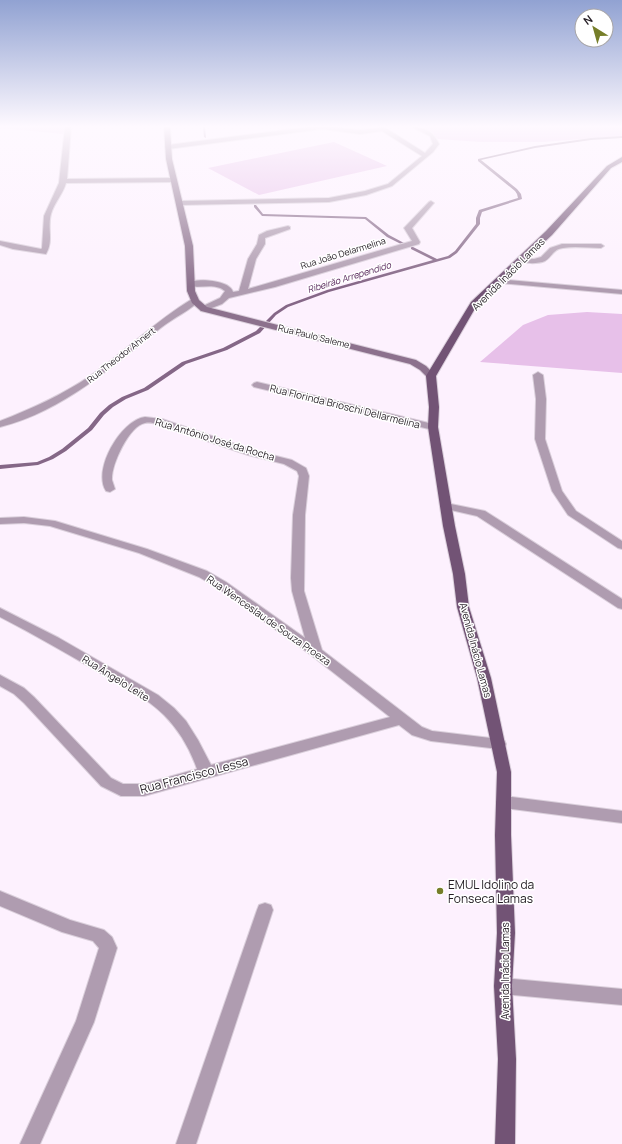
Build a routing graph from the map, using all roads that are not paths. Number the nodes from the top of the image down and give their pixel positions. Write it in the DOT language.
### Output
graph roads {
  1 [pos="130,180"];
  2 [pos="173,180"];
  3 [pos="395,180"];
  4 [pos="597,180"];
  5 [pos="62,181"];
  6 [pos="180,203"];
  7 [pos="431,203"];
  8 [pos="288,228"];
  9 [pos="0,243"];
  10 [pos="601,246"];
  11 [pos="521,260"];
  12 [pos="499,281"];
  13 [pos="191,284"];
  14 [pos="243,292"];
  15 [pos="622,292"];
  16 [pos="228,296"];
  17 [pos="195,301"];
  18 [pos="204,309"];
  19 [pos="538,375"];
  20 [pos="431,376"];
  21 [pos="257,385"];
  22 [pos="3,424"];
  23 [pos="432,427"];
  24 [pos="110,489"];
  25 [pos="446,506"];
  26 [pos="0,521"];
  27 [pos="622,546"];
  28 [pos="622,605"];
  29 [pos="0,612"];
  30 [pos="316,652"];
  31 [pos="0,680"];
  32 [pos="402,719"];
  33 [pos="499,744"];
  34 [pos="206,772"];
  35 [pos="504,802"];
  36 [pos="622,817"];
  37 [pos="0,898"];
  38 [pos="265,910"];
  39 [pos="503,986"];
  40 [pos="622,997"];
  41 [pos="30,1144"];
  42 [pos="186,1144"];
  43 [pos="505,1144"];
  1 -- 5 [label="street"];
  2 -- 6 [label="main road"];
  3 -- 6 [label="street"];
  4 -- 11 [label="main road, Avenida Inácio Lamas"];
  5 -- 9 [label="street"];
  6 -- 13 [label="main road"];
  7 -- 14 [label="street, Rua João Delarmelina"];
  8 -- 14 [label="street"];
  10 -- 11 [label="lane"];
  11 -- 12 [label="main road, Avenida Inácio Lamas"];
  12 -- 15 [label="street"];
  12 -- 20 [label="main road, Avenida Inácio Lamas"];
  13 -- 16 [label="street"];
  13 -- 17 [label="main road"];
  14 -- 16 [label="street, Rua João Delarmelina"];
  16 -- 18 [label="street, Rua João Delarmelina"];
  17 -- 18 [label="main road, Rua Paulo Saleme"];
  17 -- 22 [label="street, Rua Theodor Ahnert"];
  18 -- 20 [label="main road, Rua Paulo Saleme"];
  19 -- 27 [label="street"];
  20 -- 23 [label="main road, Avenida Inácio Lamas"];
  21 -- 23 [label="street, Rua Florinda Brioschi Dellarmelina"];
  23 -- 25 [label="main road, Avenida Inácio Lamas"];
  24 -- 30 [label="street, Rua Antônio José da Rocha"];
  25 -- 28 [label="street"];
  25 -- 33 [label="main road, Avenida Inácio Lamas"];
  26 -- 30 [label="street, Rua Wenceslau de Souza Proeza"];
  29 -- 34 [label="street, Rua Ângelo Leite"];
  30 -- 32 [label="street, Rua Wenceslau de Souza Proeza"];
  31 -- 34 [label="street, Rua Francisco Lessa"];
  32 -- 33 [label="street, Rua Wenceslau de Souza Proeza"];
  32 -- 34 [label="street, Rua Francisco Lessa"];
  33 -- 35 [label="main road, Avenida Inácio Lamas"];
  35 -- 36 [label="street"];
  35 -- 39 [label="main road, Avenida Inácio Lamas"];
  37 -- 41 [label="street"];
  38 -- 42 [label="street"];
  39 -- 40 [label="street"];
  39 -- 43 [label="main road, Avenida Inácio Lamas"];
}
